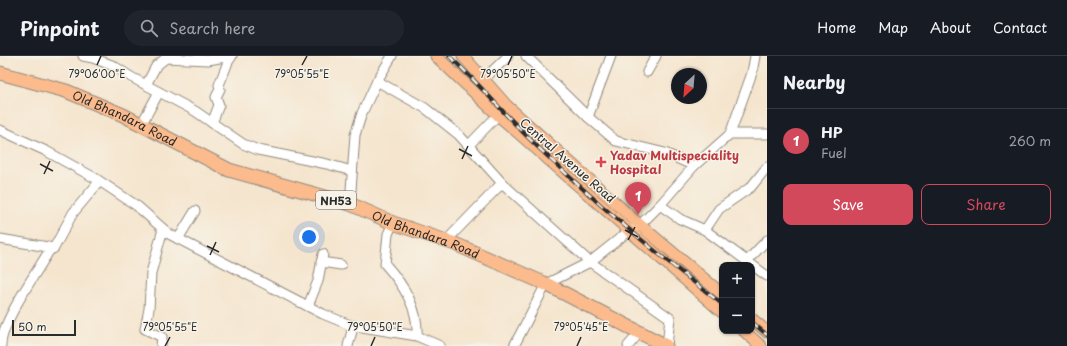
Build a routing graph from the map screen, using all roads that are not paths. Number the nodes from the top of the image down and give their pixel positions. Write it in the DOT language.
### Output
graph roads {
  1 [pos="83,56"];
  2 [pos="232,56"];
  3 [pos="392,56"];
  4 [pos="436,56"];
  5 [pos="463,56"];
  6 [pos="508,56"];
  7 [pos="526,56"];
  8 [pos="611,56"];
  9 [pos="656,56"];
  10 [pos="755,56"];
  11 [pos="647,72"];
  12 [pos="0,73"];
  13 [pos="484,79"];
  14 [pos="377,81"];
  15 [pos="146,85"];
  16 [pos="159,92"];
  17 [pos="498,115"];
  18 [pos="588,117"];
  19 [pos="212,123"];
  20 [pos="140,125"];
  21 [pos="0,130"];
  22 [pos="730,134"];
  23 [pos="767,134"];
  24 [pos="469,145"];
  25 [pos="694,166"];
  26 [pos="767,167"];
  27 [pos="352,171"];
  28 [pos="99,182"];
  29 [pos="502,183"];
  30 [pos="350,204"];
  31 [pos="660,205"];
  32 [pos="195,211"];
  33 [pos="393,223"];
  34 [pos="640,225"];
  35 [pos="163,229"];
  36 [pos="704,230"];
  37 [pos="629,231"];
  38 [pos="0,239"];
  39 [pos="178,239"];
  40 [pos="767,240"];
  41 [pos="446,241"];
  42 [pos="54,248"];
  43 [pos="747,261"];
  44 [pos="590,262"];
  45 [pos="341,265"];
  46 [pos="755,273"];
  47 [pos="767,276"];
  48 [pos="546,284"];
  49 [pos="719,291"];
  50 [pos="308,306"];
  51 [pos="719,309"];
  52 [pos="755,322"];
  53 [pos="350,325"];
  54 [pos="640,332"];
  55 [pos="767,332"];
  56 [pos="747,334"];
  57 [pos="417,336"];
  58 [pos="430,344"];
  59 [pos="2,346"];
  60 [pos="161,346"];
  61 [pos="348,346"];
  62 [pos="440,346"];
  63 [pos="514,346"];
  64 [pos="628,346"];
  65 [pos="666,346"];
  66 [pos="761,346"];
  1 -- 15 [label="street"];
  2 -- 15 [label="street"];
  2 -- 19 [label="street"];
  3 -- 14 [label="street"];
  4 -- 17 [label="main road, Central Avenue Road"];
  5 -- 13 [label="main road, Central Avenue Road"];
  6 -- 13 [label="street"];
  7 -- 18 [label="street"];
  8 -- 18 [label="street"];
  9 -- 11 [label="street"];
  10 -- 22 [label="street"];
  12 -- 20 [label="highway, Old Bhandara Road / NH53"];
  13 -- 34 [label="main road, Central Avenue Road"];
  14 -- 24 [label="street"];
  14 -- 27 [label="street"];
  15 -- 16 [label="street"];
  16 -- 19 [label="street"];
  16 -- 20 [label="street"];
  17 -- 24 [label="street"];
  17 -- 37 [label="main road, Central Avenue Road"];
  18 -- 25 [label="street"];
  19 -- 27 [label="street"];
  20 -- 30 [label="highway, Old Bhandara Road / NH53"];
  21 -- 28 [label="street"];
  22 -- 23 [label="street"];
  22 -- 25 [label="street"];
  24 -- 29 [label="street"];
  25 -- 31 [label="street"];
  26 -- 36 [label="street"];
  27 -- 30 [label="street"];
  28 -- 35 [label="street"];
  28 -- 42 [label="street"];
  29 -- 41 [label="street"];
  29 -- 44 [label="street"];
  30 -- 33 [label="highway, Old Bhandara Road / NH53"];
  31 -- 34 [label="street"];
  31 -- 36 [label="street"];
  32 -- 39 [label="street"];
  33 -- 41 [label="highway, Old Bhandara Road / NH53"];
  33 -- 57 [label="street"];
  34 -- 37 [label="street"];
  34 -- 49 [label="main road, Central Avenue Road"];
  35 -- 39 [label="street"];
  35 -- 60 [label="street"];
  36 -- 43 [label="street"];
  37 -- 44 [label="street"];
  37 -- 51 [label="main road, Central Avenue Road"];
  38 -- 42 [label="street"];
  39 -- 50 [label="street"];
  40 -- 43 [label="street"];
  41 -- 48 [label="highway, Old Bhandara Road / NH53"];
  42 -- 59 [label="street"];
  44 -- 48 [label="street"];
  44 -- 65 [label="street"];
  45 -- 50 [label="street"];
  46 -- 47 [label="street"];
  48 -- 54 [label="highway, Old Bhandara Road / NH53"];
  48 -- 63 [label="street"];
  50 -- 53 [label="street"];
  52 -- 55 [label="main road"];
  53 -- 57 [label="street"];
  53 -- 61 [label="street"];
  54 -- 64 [label="street"];
  54 -- 65 [label="highway, Old Bhandara Road / NH53"];
  56 -- 66 [label="main road"];
  57 -- 58 [label="street"];
  58 -- 62 [label="street"];
}
